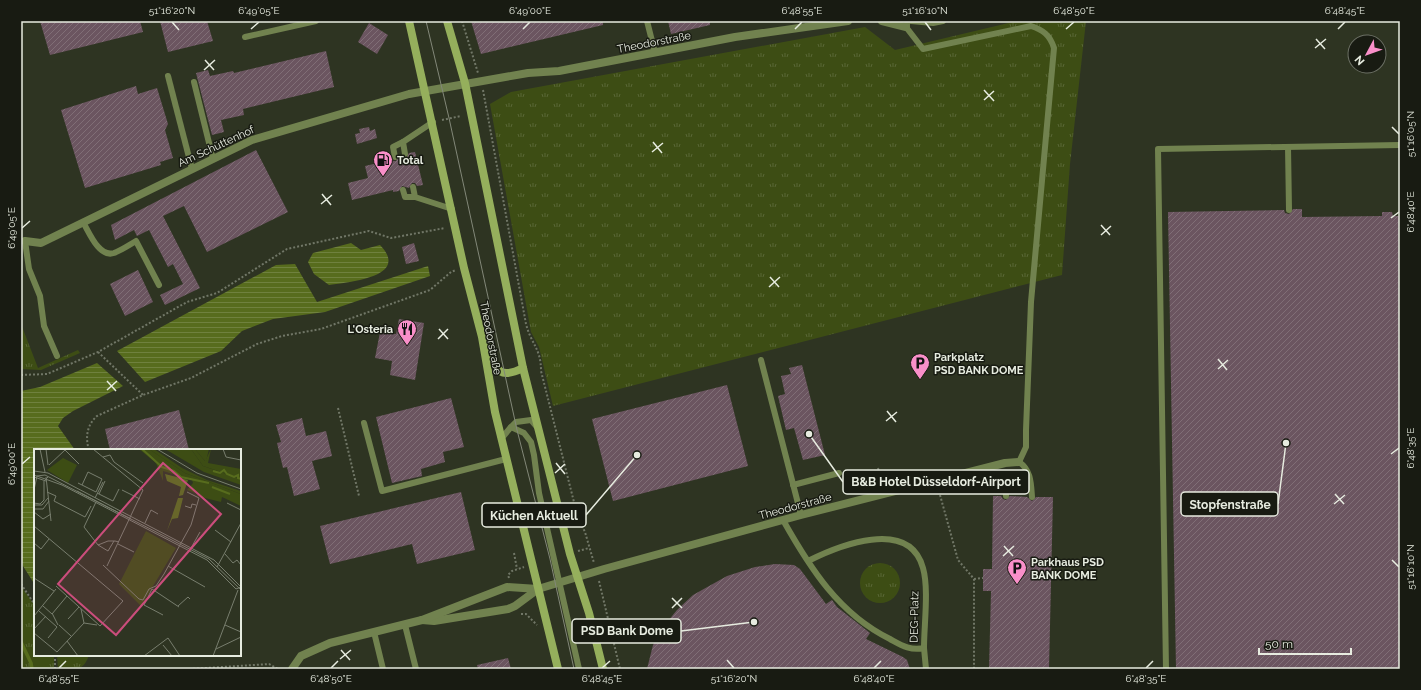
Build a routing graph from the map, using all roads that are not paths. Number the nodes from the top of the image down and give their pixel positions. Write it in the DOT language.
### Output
graph roads {
  1 [pos="316,21"];
  2 [pos="409,21"];
  3 [pos="447,21"];
  4 [pos="648,21"];
  5 [pos="848,21"];
  6 [pos="882,21"];
  7 [pos="944,21"];
  8 [pos="908,23"];
  9 [pos="245,38"];
  10 [pos="655,53"];
  11 [pos="168,76"];
  12 [pos="194,82"];
  13 [pos="465,83"];
  14 [pos="426,91"];
  15 [pos="433,122"];
  16 [pos="403,142"];
  17 [pos="1400,145"];
  18 [pos="1288,147"];
  19 [pos="405,154"];
  20 [pos="395,156"];
  21 [pos="213,159"];
  22 [pos="192,169"];
  23 [pos="413,188"];
  24 [pos="403,190"];
  25 [pos="415,197"];
  26 [pos="452,209"];
  27 [pos="1289,210"];
  28 [pos="83,222"];
  29 [pos="25,241"];
  30 [pos="158,285"];
  31 [pos="482,337"];
  32 [pos="57,356"];
  33 [pos="760,360"];
  34 [pos="523,368"];
  35 [pos="364,423"];
  36 [pos="511,426"];
  37 [pos="539,429"];
  38 [pos="501,438"];
  39 [pos="506,459"];
  40 [pos="1019,462"];
  41 [pos="840,473"];
  42 [pos="936,481"];
  43 [pos="793,485"];
  44 [pos="1006,496"];
  45 [pos="1032,497"];
  46 [pos="801,515"];
  47 [pos="783,520"];
  48 [pos="808,561"];
  49 [pos="578,578"];
  50 [pos="559,583"];
  51 [pos="538,589"];
  52 [pos="422,620"];
  53 [pos="405,625"];
  54 [pos="374,632"];
  55 [pos="924,648"];
  56 [pos="292,669"];
  57 [pos="383,669"];
  58 [pos="416,669"];
  59 [pos="558,669"];
  60 [pos="579,669"];
  61 [pos="603,669"];
  62 [pos="926,669"];
  63 [pos="1166,669"];
  1 -- 9 [label="lane"];
  2 -- 14 [label="main road, Theodorstraße"];
  3 -- 13 [label="main road"];
  4 -- 10 [label="lane"];
  5 -- 10 [label="street, Theodorstraße"];
  6 -- 8 [label="street"];
  7 -- 8 [label="lane"];
  8 -- 40 [label="lane"];
  10 -- 13 [label="street, Theodorstraße"];
  11 -- 22 [label="lane"];
  12 -- 21 [label="lane"];
  13 -- 14 [label="street, Theodorstraße"];
  13 -- 34 [label="main road"];
  14 -- 15 [label="main road, Theodorstraße"];
  14 -- 21 [label="street, Am Schüttenhof"];
  15 -- 16 [label="lane"];
  15 -- 26 [label="main road, Theodorstraße"];
  16 -- 19 [label="lane"];
  16 -- 20 [label="lane"];
  17 -- 18 [label="lane"];
  18 -- 27 [label="lane"];
  18 -- 63 [label="lane"];
  21 -- 22 [label="street, Am Schüttenhof"];
  22 -- 28 [label="street, Am Schüttenhof"];
  23 -- 25 [label="lane"];
  24 -- 25 [label="lane"];
  25 -- 26 [label="lane"];
  26 -- 31 [label="main road, Theodorstraße"];
  28 -- 29 [label="street, Am Schüttenhof"];
  28 -- 30 [label="lane"];
  29 -- 32 [label="lane"];
  31 -- 34 [label="main road"];
  31 -- 38 [label="main road, Theodorstraße"];
  33 -- 43 [label="lane"];
  34 -- 37 [label="main road"];
  35 -- 39 [label="lane"];
  36 -- 37 [label="lane"];
  36 -- 38 [label="lane"];
  36 -- 50 [label="lane"];
  37 -- 49 [label="main road"];
  38 -- 39 [label="main road, Theodorstraße"];
  39 -- 51 [label="main road, Theodorstraße"];
  40 -- 42 [label="street, Theodorstraße"];
  40 -- 45 [label="lane"];
  41 -- 43 [label="lane"];
  42 -- 44 [label="lane"];
  42 -- 46 [label="street, Theodorstraße"];
  43 -- 46 [label="lane"];
  46 -- 47 [label="street, Theodorstraße"];
  47 -- 48 [label="lane, DEG-Platz"];
  47 -- 49 [label="street, Theodorstraße"];
  48 -- 55 [label="lane, DEG-Platz"];
  48 -- 55 [label="lane, DEG-Platz"];
  49 -- 50 [label="street, Theodorstraße"];
  49 -- 61 [label="main road"];
  50 -- 51 [label="street, Theodorstraße"];
  50 -- 60 [label="lane"];
  51 -- 52 [label="street"];
  51 -- 52 [label="street"];
  51 -- 59 [label="main road, Theodorstraße"];
  52 -- 53 [label="street"];
  53 -- 54 [label="street"];
  53 -- 58 [label="lane"];
  54 -- 56 [label="street"];
  54 -- 57 [label="lane"];
  55 -- 62 [label="lane"];
}
